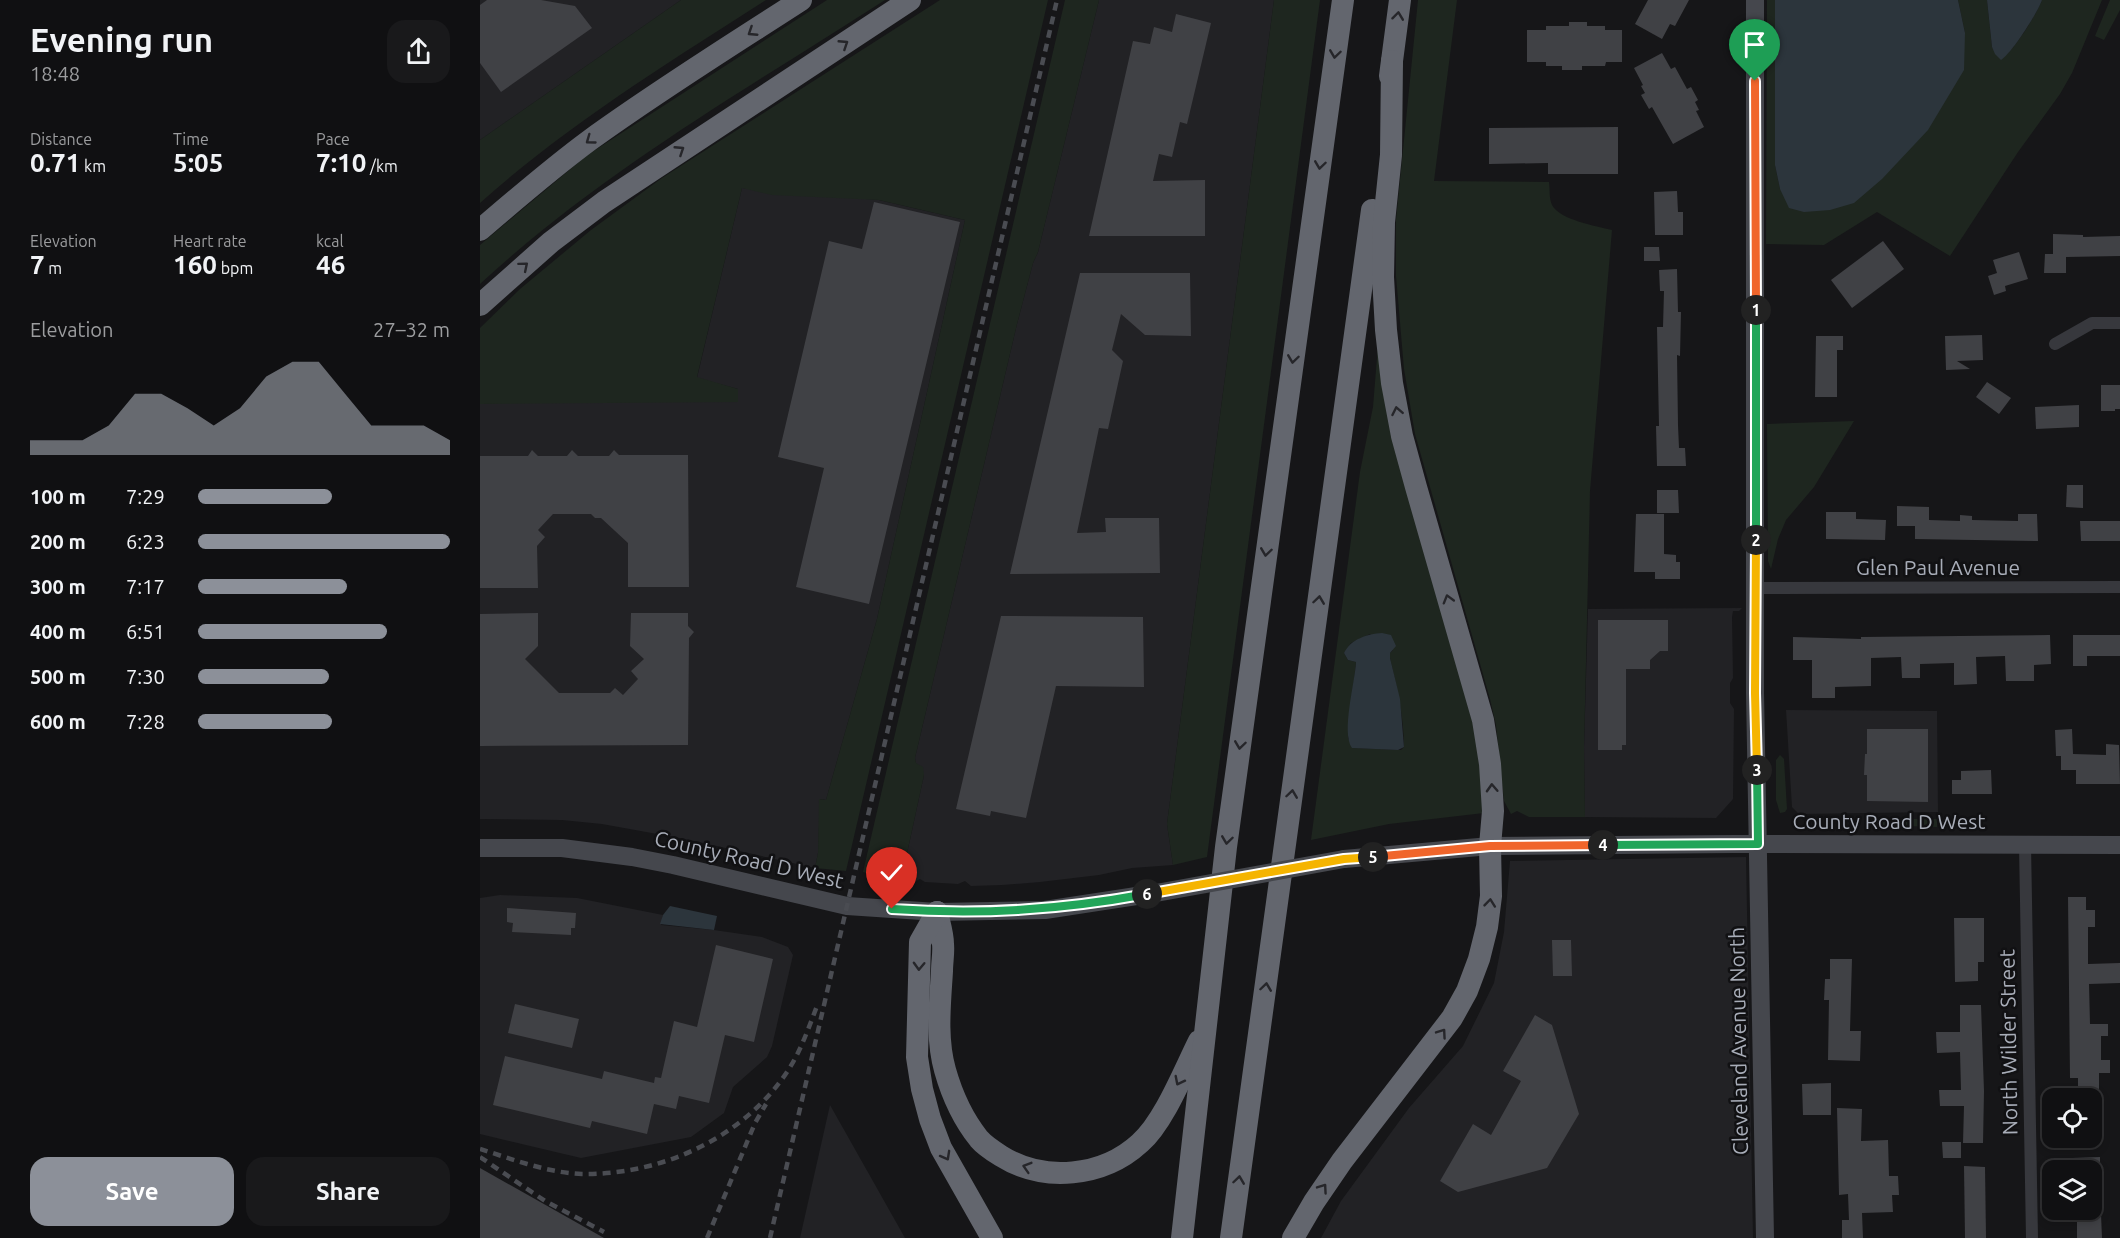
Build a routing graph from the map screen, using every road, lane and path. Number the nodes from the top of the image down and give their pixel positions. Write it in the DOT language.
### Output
graph roads {
  1 [pos="801,0"];
  2 [pos="910,0"];
  3 [pos="1342,0"];
  4 [pos="1400,0"];
  5 [pos="1755,0"];
  6 [pos="1392,61"];
  7 [pos="480,230"];
  8 [pos="480,305"];
  9 [pos="2120,323"];
  10 [pos="2055,344"];
  11 [pos="2120,587"];
  12 [pos="1756,588"];
  13 [pos="1758,844"];
  14 [pos="2025,845"];
  15 [pos="2120,845"];
  16 [pos="1490,846"];
  17 [pos="480,848"];
  18 [pos="937,912"];
  19 [pos="1205,1029"];
  20 [pos="992,1238"];
  21 [pos="1182,1238"];
  22 [pos="1231,1238"];
  23 [pos="1293,1238"];
  24 [pos="1766,1238"];
  25 [pos="2032,1238"];
  1 -- 7 [label="highway, one-way"];
  8 -- 2 [label="highway, one-way"];
  3 -- 19 [label="highway, one-way"];
  6 -- 4 [label="highway, one-way"];
  5 -- 12 [label="street, Cleveland Avenue North"];
  16 -- 6 [label="highway, one-way"];
  22 -- 6 [label="highway, one-way"];
  9 -- 10 [label="street"];
  11 -- 12 [label="street, Glen Paul Avenue"];
  12 -- 13 [label="street, Cleveland Avenue North"];
  13 -- 14 [label="street, County Road D West"];
  13 -- 16 [label="street, County Road D West"];
  13 -- 24 [label="street, Cleveland Avenue North"];
  14 -- 15 [label="street, County Road D West"];
  14 -- 25 [label="street, North Wilder Street"];
  16 -- 18 [label="street, County Road D West, bridge"];
  23 -- 16 [label="highway, one-way"];
  17 -- 18 [label="street, County Road D West"];
  19 -- 18 [label="highway, one-way"];
  18 -- 20 [label="highway, one-way"];
  19 -- 21 [label="highway"];
}
